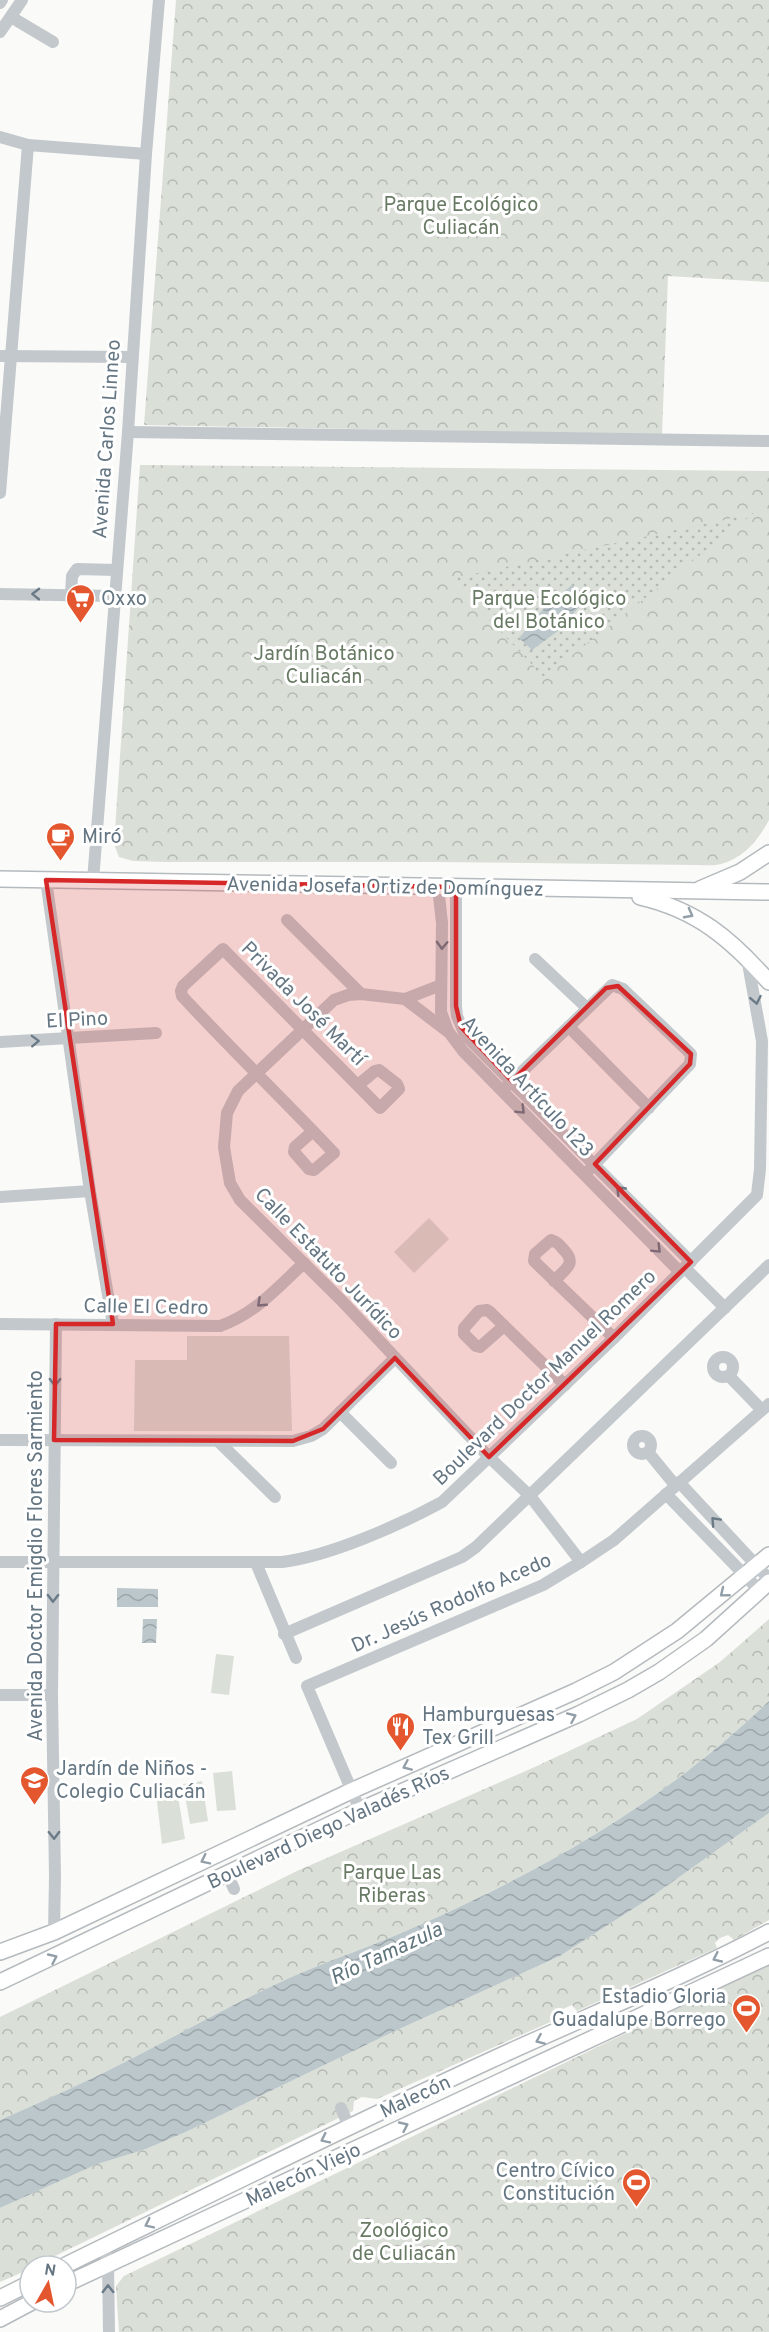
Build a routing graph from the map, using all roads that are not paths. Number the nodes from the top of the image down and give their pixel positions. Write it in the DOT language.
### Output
graph roads {
  1 [pos="22,0"];
  2 [pos="159,0"];
  3 [pos="11,17"];
  4 [pos="0,32"];
  5 [pos="53,42"];
  6 [pos="0,137"];
  7 [pos="28,145"];
  8 [pos="146,154"];
  9 [pos="5,356"];
  10 [pos="132,357"];
  11 [pos="128,432"];
  12 [pos="769,441"];
  13 [pos="1,460"];
  14 [pos="0,494"];
  15 [pos="116,570"];
  16 [pos="0,594"];
  17 [pos="70,595"];
  18 [pos="114,596"];
  19 [pos="769,853"];
  20 [pos="0,879"];
  21 [pos="46,880"];
  22 [pos="93,880"];
  23 [pos="438,887"];
  24 [pos="456,887"];
  25 [pos="614,890"];
  26 [pos="695,891"];
  27 [pos="769,892"];
  28 [pos="287,920"];
  29 [pos="747,958"];
  30 [pos="536,959"];
  31 [pos="769,982"];
  32 [pos="441,985"];
  33 [pos="361,994"];
  34 [pos="405,999"];
  35 [pos="588,1008"];
  36 [pos="769,1026"];
  37 [pos="569,1027"];
  38 [pos="302,1028"];
  39 [pos="448,1031"];
  40 [pos="156,1033"];
  41 [pos="70,1040"];
  42 [pos="762,1041"];
  43 [pos="0,1042"];
  44 [pos="257,1072"];
  45 [pos="512,1082"];
  46 [pos="358,1085"];
  47 [pos="501,1091"];
  48 [pos="649,1108"];
  49 [pos="313,1131"];
  50 [pos="595,1164"];
  51 [pos="585,1174"];
  52 [pos="90,1191"];
  53 [pos="0,1197"];
  54 [pos="304,1263"];
  55 [pos="769,1265"];
  56 [pos="685,1268"];
  57 [pos="554,1281"];
  58 [pos="725,1308"];
  59 [pos="0,1324"];
  60 [pos="56,1324"];
  61 [pos="113,1324"];
  62 [pos="504,1326"];
  63 [pos="614,1338"];
  64 [pos="395,1358"];
  65 [pos="729,1376"];
  66 [pos="565,1385"];
  67 [pos="766,1407"];
  68 [pos="340,1412"];
  69 [pos="0,1440"];
  70 [pos="54,1440"];
  71 [pos="219,1442"];
  72 [pos="648,1452"];
  73 [pos="489,1457"];
  74 [pos="392,1463"];
  75 [pos="673,1487"];
  76 [pos="530,1496"];
  77 [pos="275,1497"];
  78 [pos="769,1555"];
  79 [pos="0,1562"];
  80 [pos="54,1563"];
  81 [pos="256,1563"];
  82 [pos="581,1563"];
  83 [pos="751,1571"];
  84 [pos="766,1584"];
  85 [pos="284,1634"];
  86 [pos="296,1658"];
  87 [pos="0,1695"];
  88 [pos="52,1695"];
  89 [pos="351,1791"];
  90 [pos="360,1810"];
  91 [pos="227,1873"];
  92 [pos="234,1889"];
  93 [pos="54,1932"];
  94 [pos="769,1932"];
  95 [pos="0,1952"];
  96 [pos="769,1956"];
  97 [pos="0,1982"];
  98 [pos="341,2108"];
  99 [pos="349,2127"];
  100 [pos="104,2246"];
  101 [pos="78,2259"];
  102 [pos="108,2265"];
  103 [pos="78,2279"];
  104 [pos="18,2289"];
  105 [pos="0,2298"];
  106 [pos="18,2309"];
  107 [pos="0,2319"];
  108 [pos="109,2332"];
  1 -- 3 [label="street"];
  2 -- 8 [label="street, Avenida Carlos Linneo"];
  3 -- 4 [label="street"];
  3 -- 5 [label="street"];
  6 -- 7 [label="street"];
  7 -- 8 [label="street"];
  7 -- 9 [label="street"];
  8 -- 10 [label="street, Avenida Carlos Linneo"];
  9 -- 10 [label="street"];
  9 -- 13 [label="street"];
  10 -- 11 [label="street, Avenida Carlos Linneo"];
  11 -- 12 [label="street"];
  11 -- 15 [label="street, Avenida Carlos Linneo"];
  13 -- 14 [label="street"];
  15 -- 17 [label="street"];
  15 -- 18 [label="street, Avenida Carlos Linneo"];
  17 -- 16 [label="street, one-way"];
  17 -- 18 [label="street"];
  18 -- 22 [label="street, Avenida Carlos Linneo"];
  19 -- 26 [label="main road"];
  20 -- 21 [label="main road, Avenida Josefa Ortiz de Domínguez"];
  21 -- 22 [label="main road, Avenida Josefa Ortiz de Domínguez"];
  21 -- 41 [label="street"];
  22 -- 23 [label="main road, Avenida Josefa Ortiz de Domínguez"];
  23 -- 24 [label="main road, Avenida Josefa Ortiz de Domínguez"];
  23 -- 32 [label="street, Avenida Artículo 123, one-way"];
  24 -- 25 [label="main road, Avenida Josefa Ortiz de Domínguez"];
  24 -- 45 [label="street, Avenida Artículo 123"];
  25 -- 26 [label="main road, Avenida Josefa Ortiz de Domínguez"];
  25 -- 29 [label="main road, one-way"];
  26 -- 27 [label="main road, Avenida Josefa Ortiz de Domínguez"];
  28 -- 33 [label="street"];
  29 -- 31 [label="main road"];
  29 -- 42 [label="street, Boulevard Doctor Manuel Romero, one-way"];
  30 -- 35 [label="street"];
  32 -- 34 [label="street"];
  32 -- 39 [label="street, Avenida Artículo 123"];
  33 -- 34 [label="street, Calle Estatuto Jurídico"];
  33 -- 38 [label="street, Calle Estatuto Jurídico"];
  34 -- 39 [label="street"];
  35 -- 37 [label="street"];
  35 -- 48 [label="street"];
  36 -- 42 [label="street, Boulevard Doctor Manuel Romero"];
  37 -- 45 [label="street"];
  37 -- 48 [label="street"];
  38 -- 44 [label="street, Calle Estatuto Jurídico"];
  38 -- 44 [label="street, Privada José Martí"];
  38 -- 46 [label="street, Privada José Martí"];
  39 -- 47 [label="street, Avenida Artículo 123"];
  40 -- 41 [label="street, El Pino"];
  43 -- 41 [label="street, El Pino, one-way"];
  41 -- 52 [label="street"];
  42 -- 56 [label="street, Boulevard Doctor Manuel Romero"];
  44 -- 49 [label="street"];
  44 -- 54 [label="street, Calle Estatuto Jurídico"];
  45 -- 47 [label="street"];
  45 -- 50 [label="street, Avenida Artículo 123"];
  47 -- 51 [label="street, Avenida Artículo 123, one-way"];
  48 -- 50 [label="street"];
  49 -- 49 [label="street"];
  50 -- 51 [label="street"];
  56 -- 50 [label="street, Avenida Artículo 123, one-way"];
  51 -- 56 [label="street, Avenida Artículo 123, one-way"];
  52 -- 53 [label="street"];
  52 -- 61 [label="street"];
  54 -- 61 [label="street, Calle El Cedro, one-way"];
  54 -- 64 [label="street, Calle Estatuto Jurídico"];
  55 -- 58 [label="street"];
  56 -- 58 [label="street"];
  56 -- 63 [label="street, Boulevard Doctor Manuel Romero"];
  57 -- 57 [label="street"];
  57 -- 63 [label="street"];
  58 -- 76 [label="street"];
  59 -- 60 [label="street, Calle El Cedro"];
  60 -- 61 [label="street, Calle El Cedro"];
  60 -- 70 [label="street, Avenida Doctor Emigdio Flores Sarmiento, one-way"];
  62 -- 62 [label="street"];
  62 -- 66 [label="street"];
  63 -- 66 [label="street, Boulevard Doctor Manuel Romero"];
  64 -- 68 [label="street"];
  64 -- 73 [label="street, Calle Estatuto Jurídico"];
  65 -- 67 [label="street"];
  66 -- 73 [label="street, Boulevard Doctor Manuel Romero"];
  67 -- 75 [label="street, Dr. Jesús Rodolfo Acedo"];
  68 -- 71 [label="street"];
  68 -- 74 [label="street"];
  69 -- 70 [label="street"];
  70 -- 71 [label="street"];
  70 -- 80 [label="street, Avenida Doctor Emigdio Flores Sarmiento"];
  71 -- 77 [label="street"];
  72 -- 75 [label="street"];
  73 -- 76 [label="street, Calle Estatuto Jurídico"];
  73 -- 81 [label="street, Boulevard Doctor Manuel Romero"];
  75 -- 82 [label="street, Dr. Jesús Rodolfo Acedo"];
  83 -- 75 [label="street, one-way"];
  75 -- 83 [label="street"];
  76 -- 82 [label="street, Calle Estatuto Jurídico"];
  76 -- 85 [label="street"];
  78 -- 83 [label="main road, Boulevard Diego Valadés Ríos"];
  79 -- 80 [label="street, Boulevard Doctor Manuel Romero"];
  80 -- 81 [label="street, Boulevard Doctor Manuel Romero"];
  80 -- 88 [label="street, Avenida Doctor Emigdio Flores Sarmiento, one-way"];
  81 -- 85 [label="street"];
  82 -- 89 [label="street, Dr. Jesús Rodolfo Acedo"];
  83 -- 84 [label="street"];
  83 -- 89 [label="main road, Boulevard Diego Valadés Ríos, one-way"];
  90 -- 84 [label="main road, Boulevard Diego Valadés Ríos, one-way"];
  85 -- 86 [label="street"];
  87 -- 88 [label="street"];
  88 -- 93 [label="street, Avenida Doctor Emigdio Flores Sarmiento, one-way"];
  89 -- 90 [label="street"];
  89 -- 93 [label="main road, Boulevard Diego Valadés Ríos, one-way"];
  90 -- 91 [label="main road, Boulevard Diego Valadés Ríos"];
  91 -- 92 [label="street"];
  97 -- 91 [label="main road, Boulevard Diego Valadés Ríos, one-way"];
  93 -- 95 [label="main road, Boulevard Diego Valadés Ríos"];
  94 -- 99 [label="main road, Malecón, one-way"];
  102 -- 96 [label="main road, Malecón Viejo, one-way"];
  98 -- 99 [label="street"];
  99 -- 100 [label="main road, Malecón, one-way"];
  100 -- 101 [label="main road, Malecón"];
  100 -- 102 [label="street"];
  102 -- 103 [label="main road, Malecón Viejo"];
  108 -- 102 [label="street, one-way"];
  104 -- 105 [label="main road"];
  106 -- 107 [label="main road"];
}
